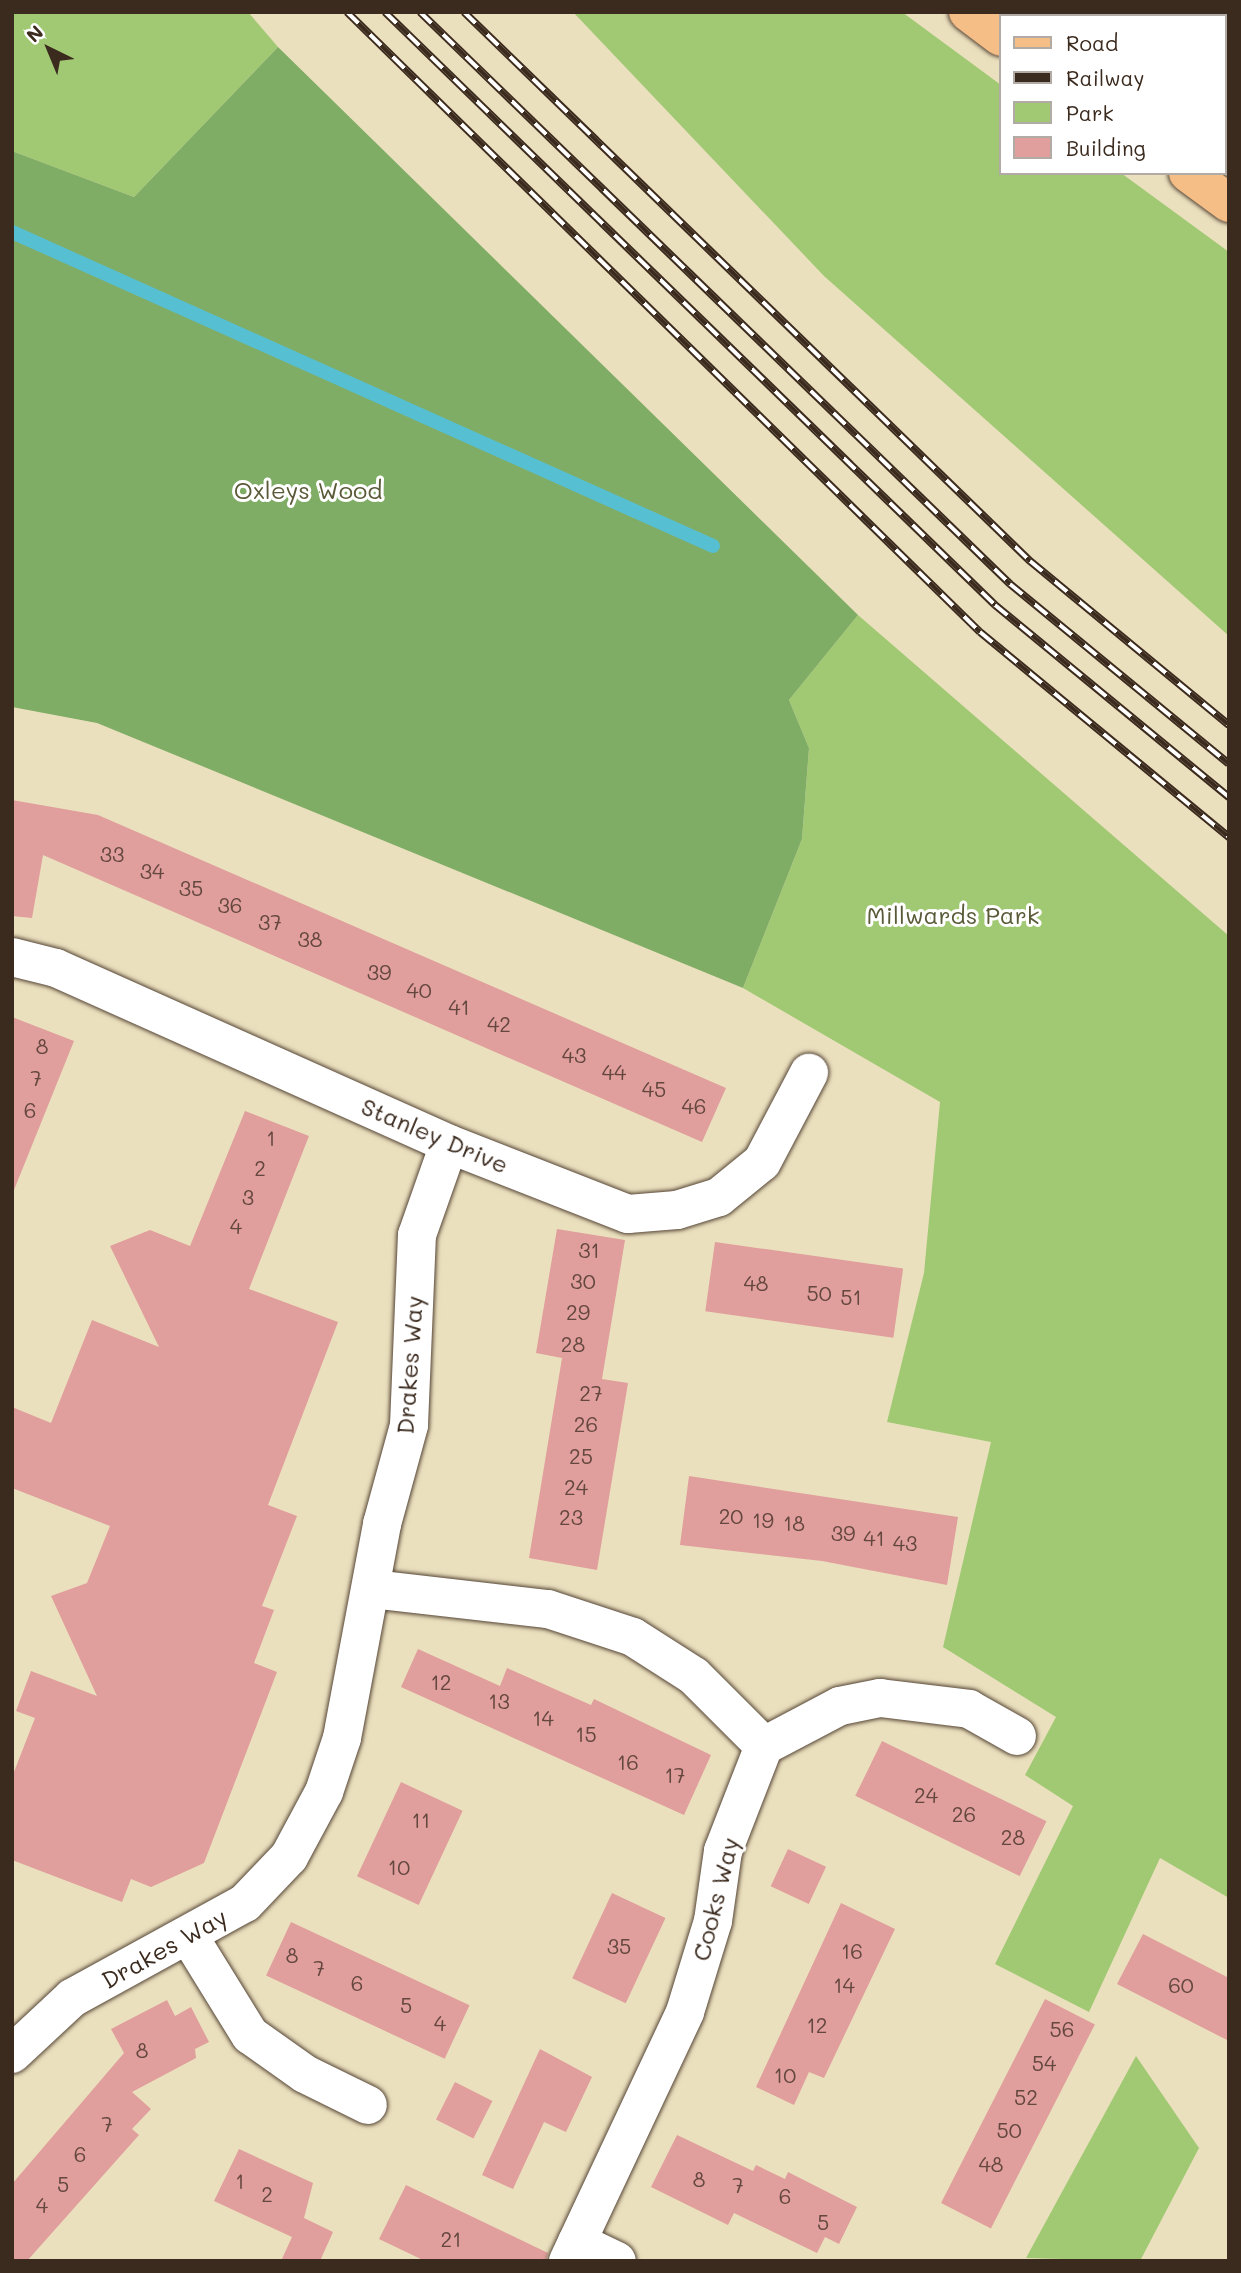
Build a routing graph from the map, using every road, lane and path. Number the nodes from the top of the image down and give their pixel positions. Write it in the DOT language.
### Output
graph roads {
  1 [pos="968,12"];
  2 [pos="1000,36"];
  3 [pos="1191,175"];
  4 [pos="1229,203"];
  5 [pos="12,957"];
  6 [pos="809,1073"];
  7 [pos="449,1144"];
  8 [pos="372,1589"];
  9 [pos="1017,1736"];
  10 [pos="764,1746"];
  11 [pos="190,1938"];
  12 [pos="12,2054"];
  13 [pos="368,2105"];
  14 [pos="573,2251"];
  15 [pos="617,2261"];
  1 -- 2 [label="main road"];
  3 -- 4 [label="main road"];
  5 -- 7 [label="street, Stanley Drive"];
  6 -- 7 [label="street, Stanley Drive"];
  7 -- 8 [label="street, Drakes Way"];
  8 -- 10 [label="street"];
  8 -- 11 [label="street, Drakes Way"];
  9 -- 10 [label="street"];
  10 -- 14 [label="street, Cooks Way"];
  11 -- 12 [label="street, Drakes Way"];
  11 -- 13 [label="street"];
  14 -- 15 [label="street"];
}
